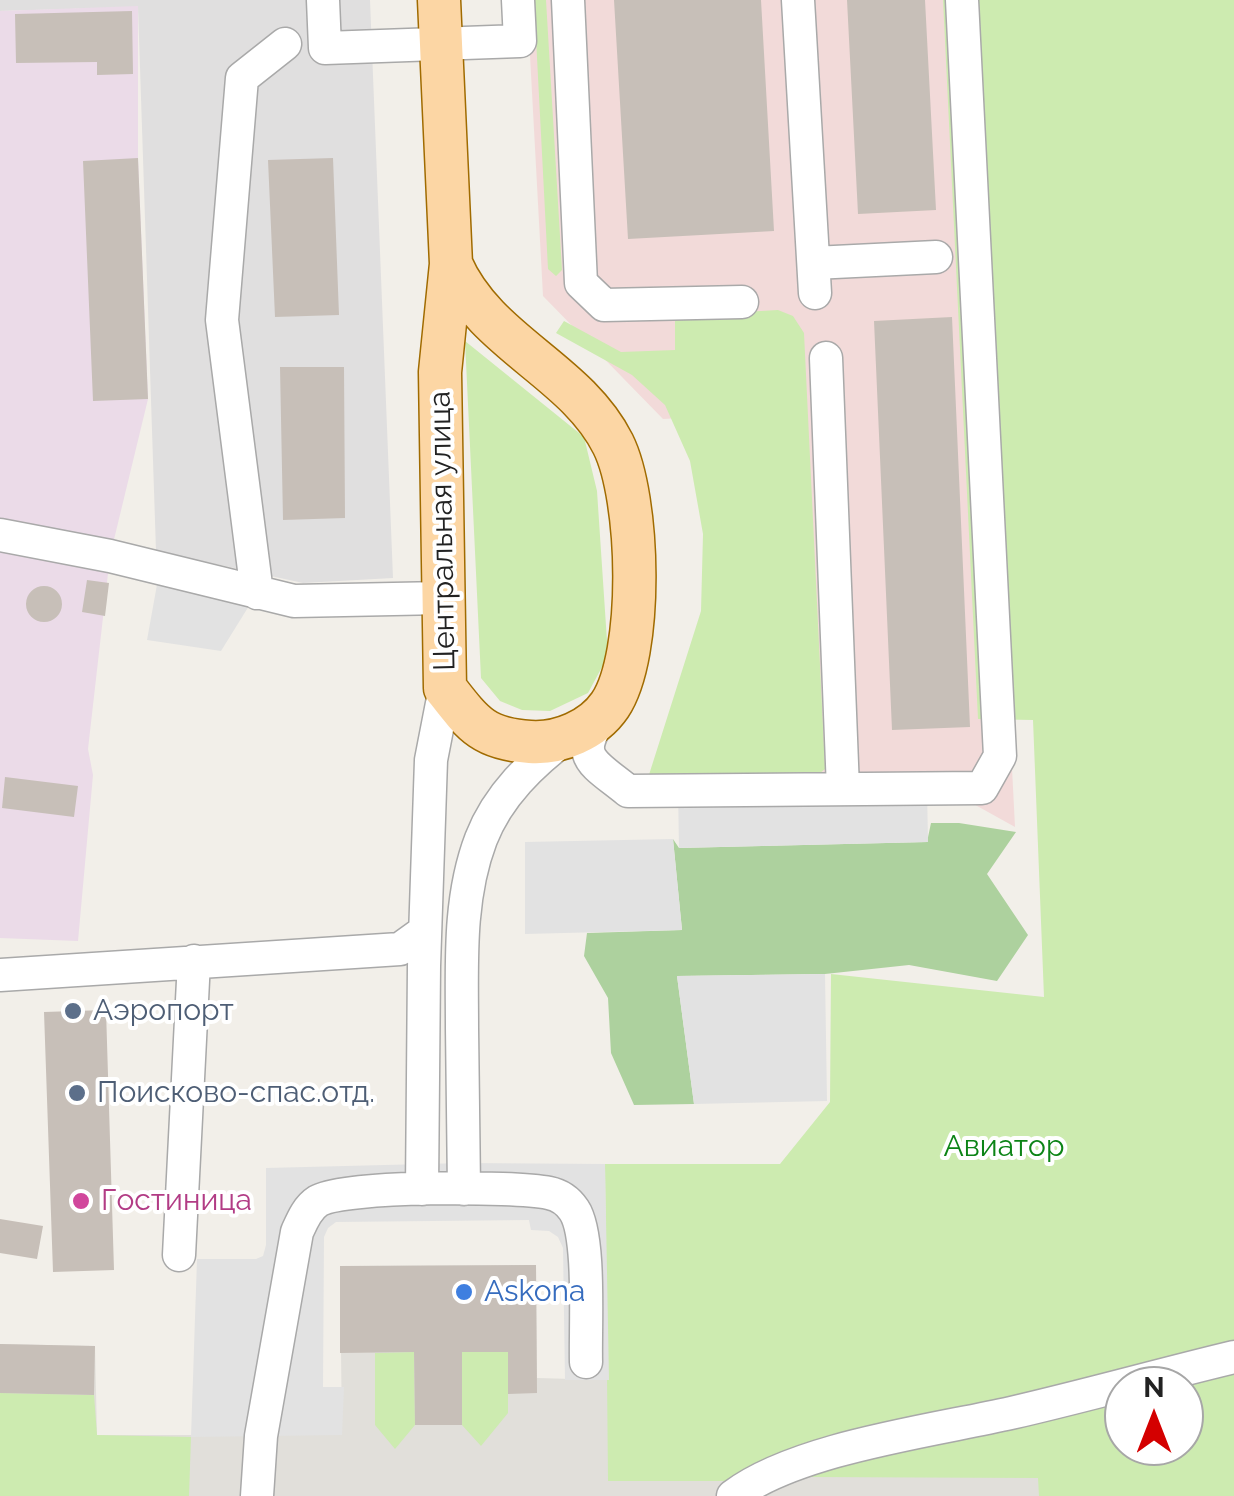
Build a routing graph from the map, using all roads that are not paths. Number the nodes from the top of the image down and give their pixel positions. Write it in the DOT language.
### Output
graph roads {
  1 [pos="324,0"];
  2 [pos="518,0"];
  3 [pos="568,0"];
  4 [pos="798,0"];
  5 [pos="962,0"];
  6 [pos="441,21"];
  7 [pos="285,44"];
  8 [pos="936,257"];
  9 [pos="451,264"];
  10 [pos="742,302"];
  11 [pos="826,358"];
  12 [pos="0,535"];
  13 [pos="258,593"];
  14 [pos="443,598"];
  15 [pos="445,688"];
  16 [pos="609,707"];
  17 [pos="568,735"];
  18 [pos="843,789"];
  19 [pos="425,931"];
  20 [pos="194,961"];
  21 [pos="0,975"];
  22 [pos="422,1189"];
  23 [pos="464,1189"];
  24 [pos="179,1255"];
  25 [pos="1234,1356"];
  26 [pos="586,1362"];
  27 [pos="257,1496"];
  28 [pos="733,1496"];
  1 -- 6 [label="street"];
  2 -- 6 [label="street"];
  3 -- 10 [label="street"];
  4 -- 8 [label="street"];
  5 -- 18 [label="street"];
  6 -- 9 [label="main road, Центральная улица"];
  7 -- 13 [label="street"];
  9 -- 14 [label="main road, Центральная улица"];
  9 -- 16 [label="main road, Центральная улица"];
  11 -- 18 [label="street"];
  12 -- 13 [label="street"];
  13 -- 14 [label="street"];
  14 -- 15 [label="main road, Центральная улица"];
  15 -- 17 [label="main road, Центральная улица"];
  15 -- 19 [label="street"];
  16 -- 17 [label="main road, Центральная улица"];
  16 -- 18 [label="street"];
  17 -- 23 [label="street"];
  19 -- 20 [label="street"];
  19 -- 22 [label="street"];
  20 -- 21 [label="street"];
  20 -- 24 [label="street"];
  22 -- 23 [label="street"];
  22 -- 27 [label="street"];
  23 -- 26 [label="street"];
  25 -- 28 [label="street"];
}
